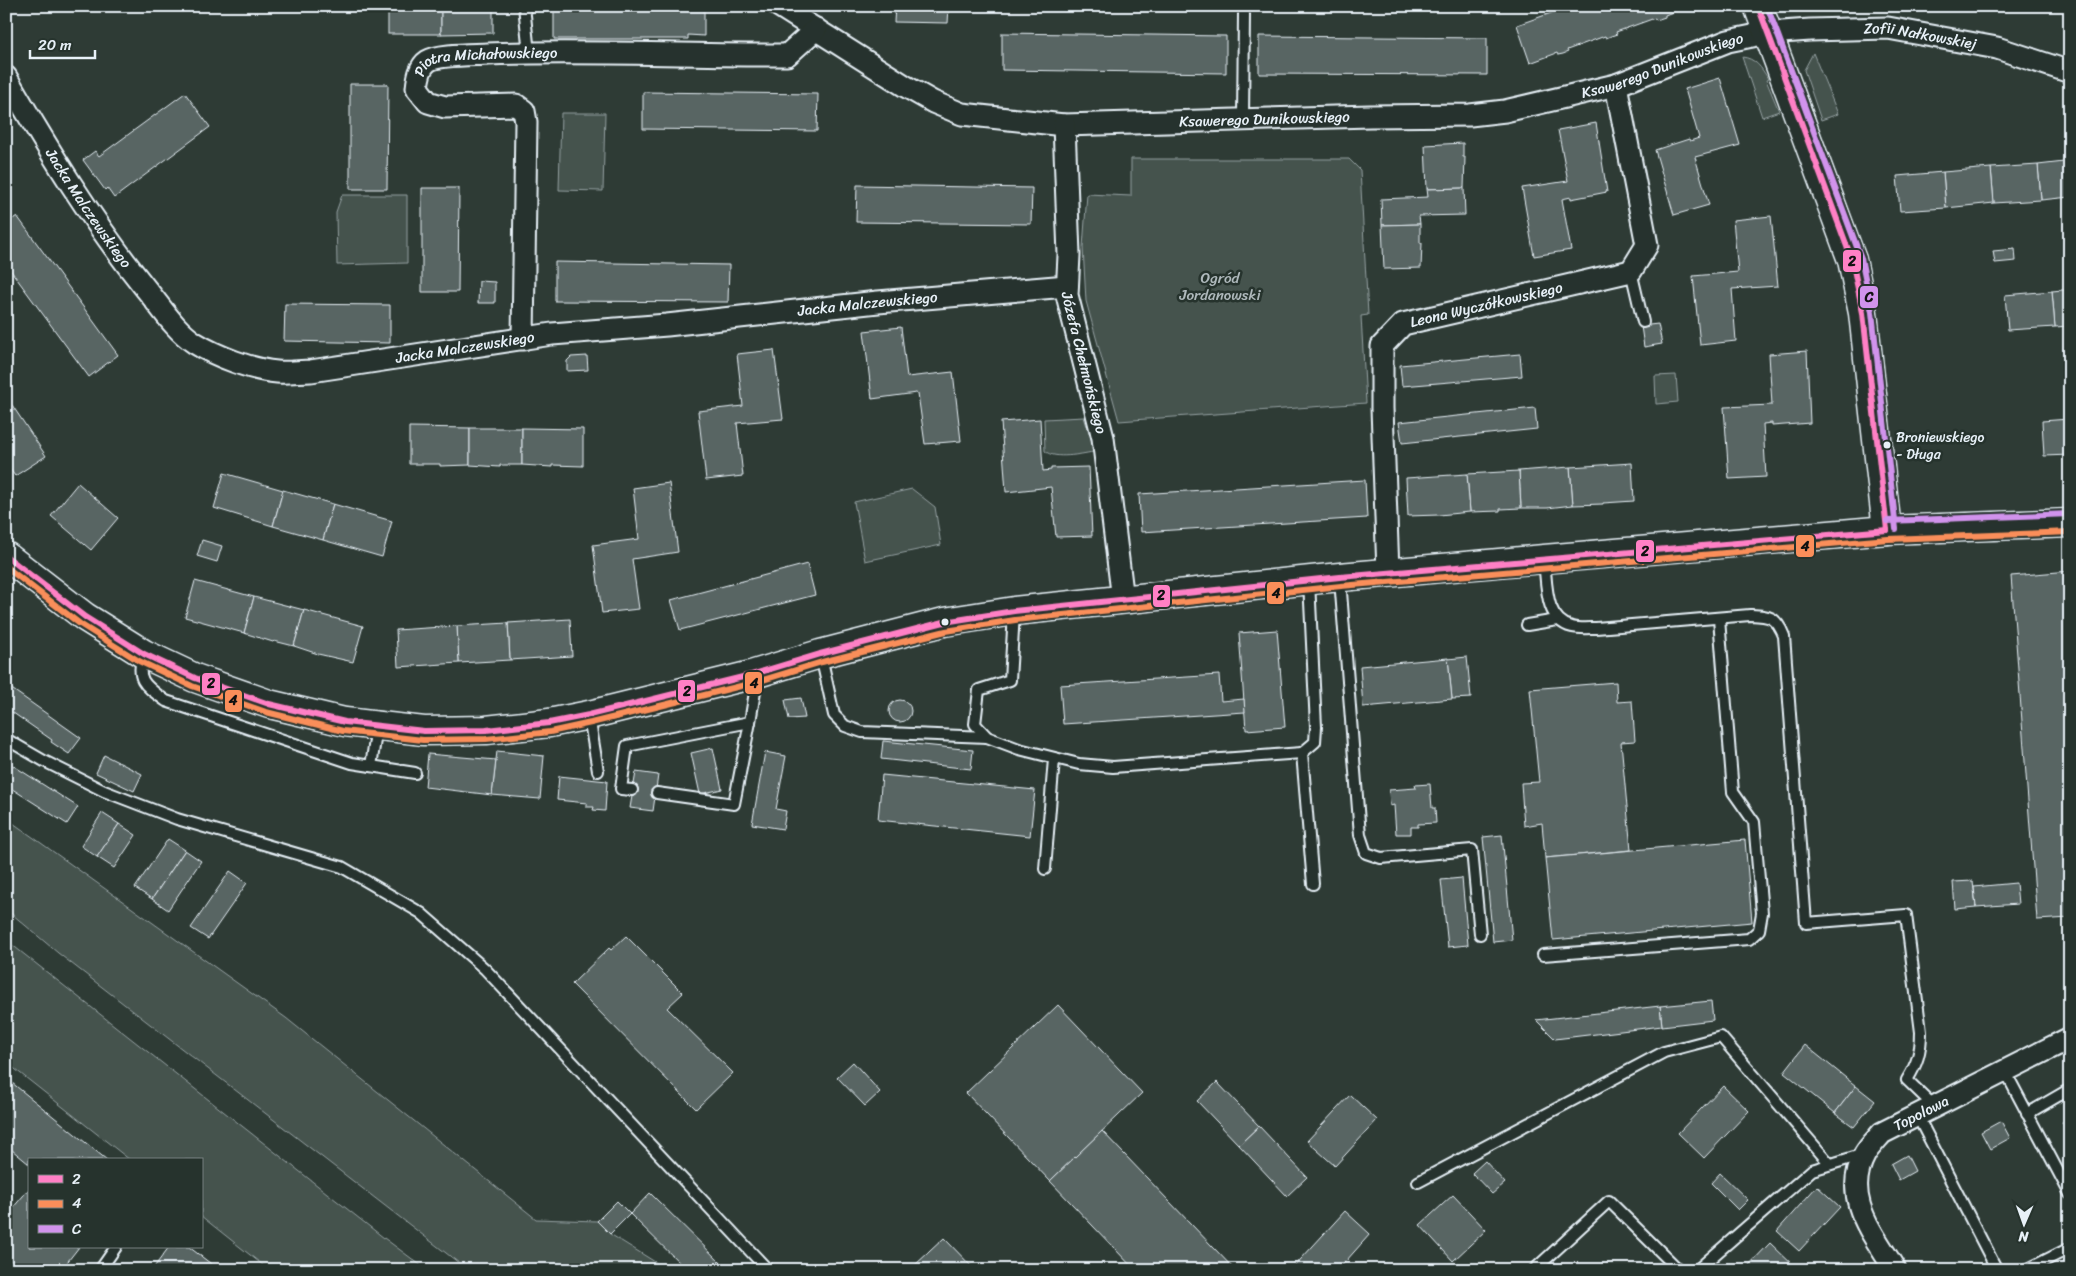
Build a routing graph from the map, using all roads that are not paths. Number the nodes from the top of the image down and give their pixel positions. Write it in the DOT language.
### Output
graph roads {
  1 [pos="524,6"];
  2 [pos="779,6"];
  3 [pos="1758,6"];
  4 [pos="1244,14"];
  5 [pos="816,29"];
  6 [pos="1767,33"];
  7 [pos="529,52"];
  8 [pos="2070,72"];
  9 [pos="6,77"];
  10 [pos="1616,85"];
  11 [pos="1243,119"];
  12 [pos="1064,125"];
  13 [pos="1631,271"];
  14 [pos="1067,286"];
  15 [pos="1642,322"];
  16 [pos="523,339"];
  17 [pos="2070,523"];
  18 [pos="1887,530"];
  19 [pos="6,556"];
  20 [pos="1544,559"];
  21 [pos="1388,572"];
  22 [pos="1340,577"];
  23 [pos="1309,580"];
  24 [pos="1124,600"];
  25 [pos="1014,611"];
  26 [pos="1719,619"];
  27 [pos="1557,620"];
  28 [pos="1527,625"];
  29 [pos="144,654"];
  30 [pos="820,654"];
  31 [pos="751,675"];
  32 [pos="589,716"];
  33 [pos="750,722"];
  34 [pos="378,726"];
  35 [pos="987,737"];
  36 [pos="6,739"];
  37 [pos="1302,754"];
  38 [pos="1054,759"];
  39 [pos="371,766"];
  40 [pos="598,771"];
  41 [pos="415,773"];
  42 [pos="632,790"];
  43 [pos="656,793"];
  44 [pos="1045,869"];
  45 [pos="1313,884"];
  46 [pos="1480,934"];
  47 [pos="1543,954"];
  48 [pos="2070,1038"];
  49 [pos="2005,1071"];
  50 [pos="2070,1089"];
  51 [pos="1926,1111"];
  52 [pos="2027,1114"];
  53 [pos="1865,1154"];
  54 [pos="1830,1164"];
  55 [pos="1418,1182"];
  56 [pos="2070,1194"];
  57 [pos="115,1248"];
  58 [pos="2070,1248"];
  59 [pos="100,1270"];
  60 [pos="768,1270"];
  61 [pos="1534,1270"];
  62 [pos="1679,1270"];
  63 [pos="1697,1270"];
  64 [pos="1895,1270"];
  65 [pos="1997,1270"];
  66 [pos="2026,1270"];
  1 -- 7 [label="lane"];
  2 -- 5 [label="street, Ksawerego Dunikowskiego"];
  3 -- 6 [label="street"];
  4 -- 11 [label="lane"];
  5 -- 7 [label="street, Piotra Michałowskiego"];
  5 -- 12 [label="street, Ksawerego Dunikowskiego"];
  6 -- 8 [label="street, Zofii Nałkowskiej"];
  6 -- 10 [label="street, Ksawerego Dunikowskiego"];
  6 -- 18 [label="street"];
  7 -- 16 [label="street, Piotra Michałowskiego"];
  9 -- 16 [label="street, Jacka Malczewskiego"];
  10 -- 11 [label="street, Ksawerego Dunikowskiego"];
  10 -- 13 [label="street"];
  11 -- 12 [label="street, Ksawerego Dunikowskiego"];
  12 -- 14 [label="street, Józefa Chełmońskiego"];
  13 -- 15 [label="lane"];
  13 -- 21 [label="street, Leona Wyczółkowskiego"];
  14 -- 16 [label="street, Jacka Malczewskiego"];
  14 -- 24 [label="street, Józefa Chełmońskiego"];
  17 -- 18 [label="street"];
  18 -- 20 [label="street"];
  19 -- 29 [label="street"];
  20 -- 21 [label="street"];
  20 -- 27 [label="lane"];
  21 -- 22 [label="street"];
  22 -- 23 [label="street"];
  22 -- 46 [label="lane"];
  23 -- 24 [label="street"];
  23 -- 37 [label="lane"];
  24 -- 25 [label="street"];
  25 -- 30 [label="street"];
  25 -- 35 [label="lane"];
  26 -- 27 [label="lane"];
  26 -- 47 [label="lane"];
  26 -- 51 [label="lane"];
  27 -- 28 [label="lane"];
  29 -- 34 [label="street"];
  29 -- 39 [label="lane"];
  30 -- 31 [label="street"];
  30 -- 35 [label="lane"];
  31 -- 32 [label="street"];
  31 -- 33 [label="lane"];
  32 -- 34 [label="street"];
  32 -- 40 [label="lane"];
  33 -- 42 [label="lane"];
  33 -- 43 [label="lane"];
  34 -- 39 [label="lane"];
  35 -- 38 [label="lane"];
  36 -- 60 [label="lane"];
  37 -- 38 [label="lane"];
  37 -- 45 [label="lane"];
  38 -- 44 [label="lane"];
  39 -- 41 [label="lane"];
  48 -- 49 [label="street, Topolowa"];
  49 -- 51 [label="street, Topolowa"];
  49 -- 52 [label="lane"];
  50 -- 52 [label="lane"];
  51 -- 53 [label="street, Topolowa"];
  51 -- 65 [label="lane"];
  52 -- 56 [label="lane"];
  53 -- 54 [label="lane"];
  53 -- 64 [label="street, Topolowa"];
  54 -- 55 [label="lane"];
  54 -- 63 [label="lane"];
  57 -- 59 [label="lane"];
  58 -- 66 [label="lane"];
  61 -- 62 [label="lane"];
}
